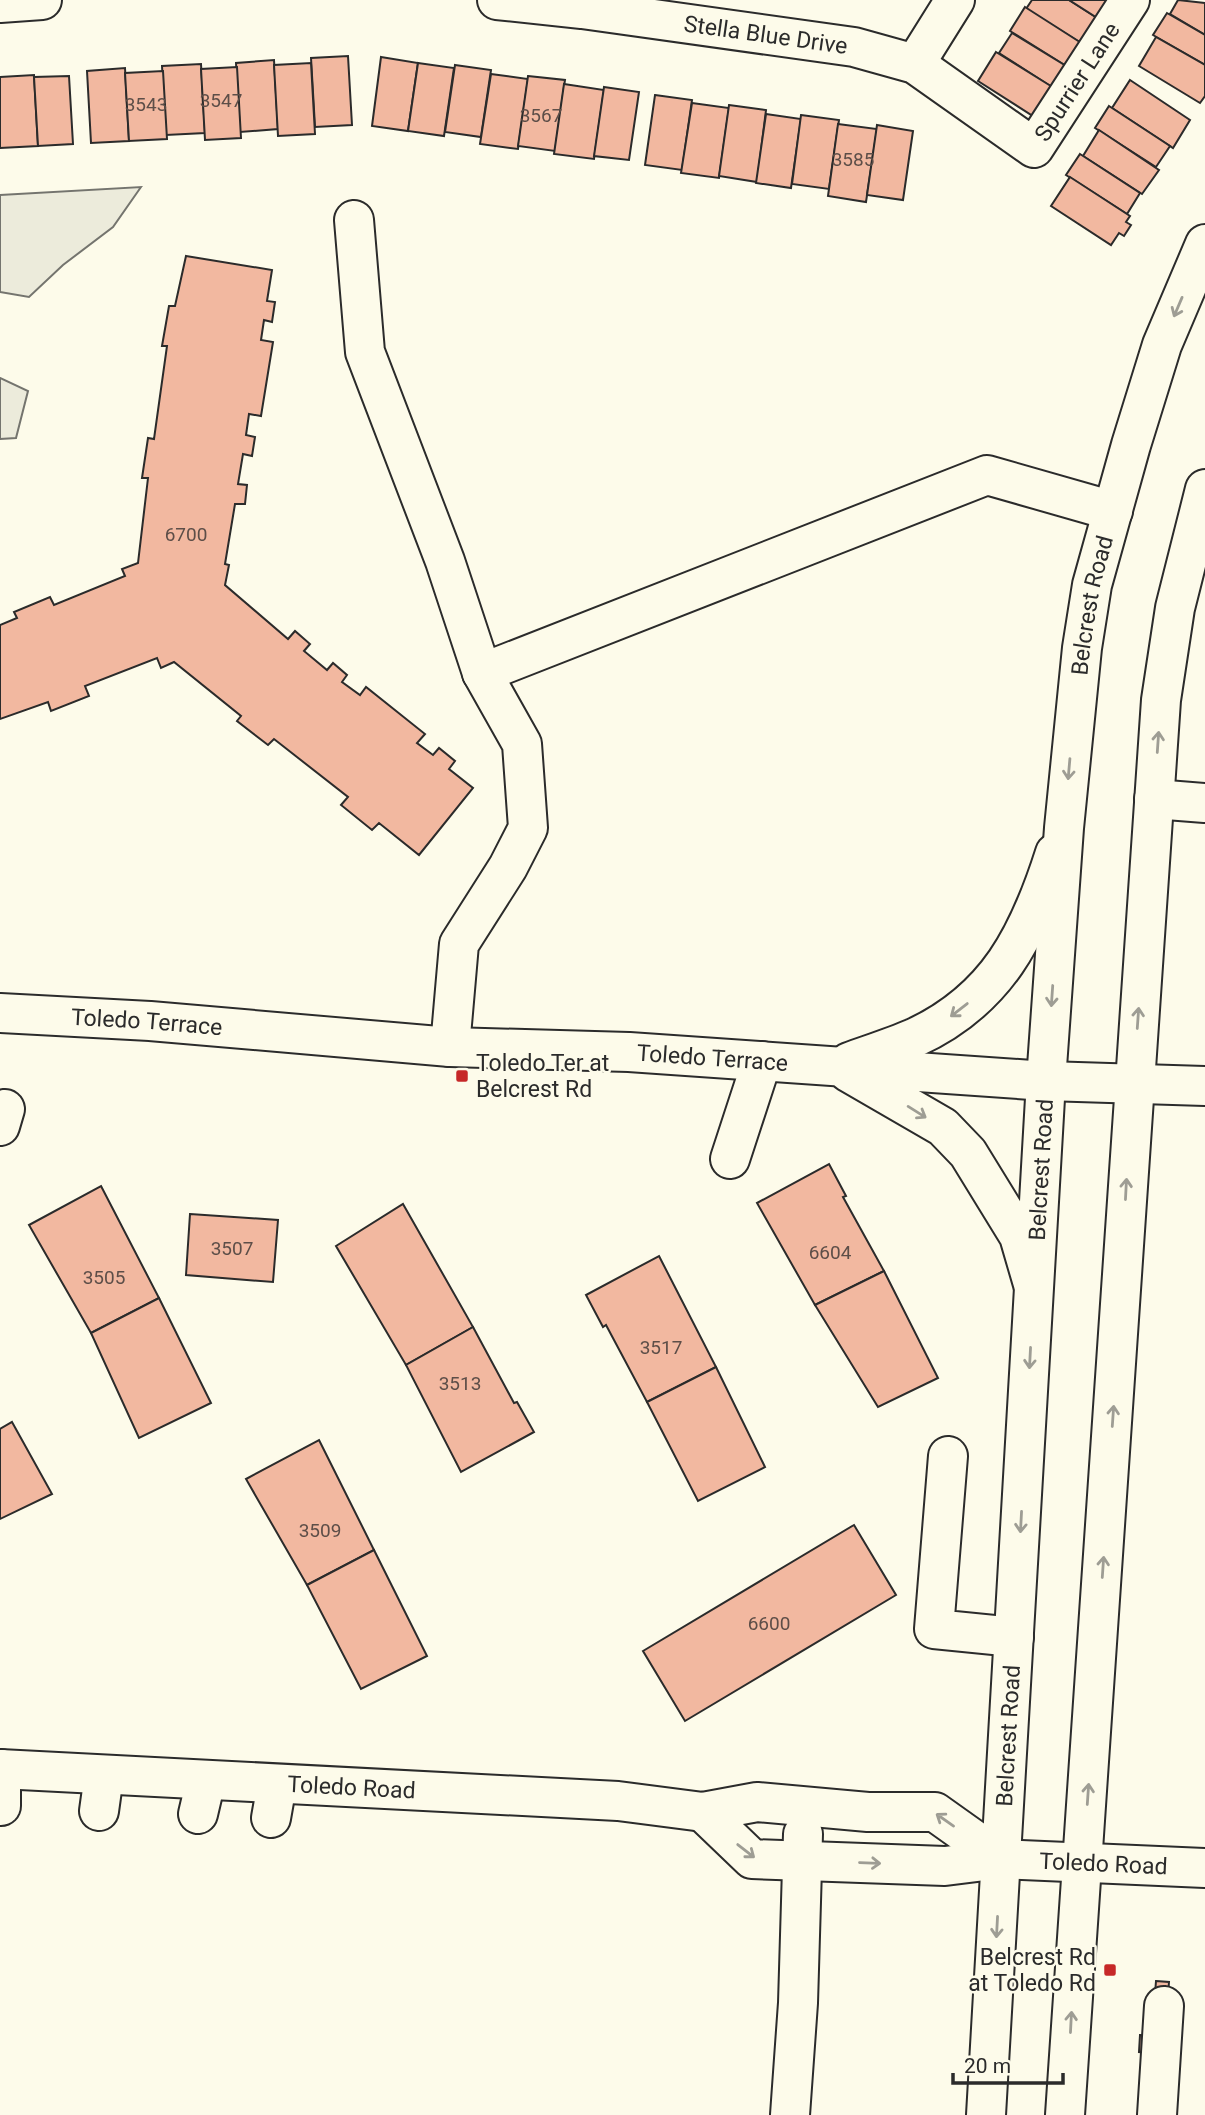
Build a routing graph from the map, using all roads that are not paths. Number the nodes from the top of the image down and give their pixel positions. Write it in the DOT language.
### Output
graph roads {
  1 [pos="42,0"];
  2 [pos="497,0"];
  3 [pos="955,0"];
  4 [pos="1130,0"];
  5 [pos="0,3"];
  6 [pos="915,65"];
  7 [pos="354,220"];
  8 [pos="1205,244"];
  9 [pos="1205,489"];
  10 [pos="1113,511"];
  11 [pos="482,673"];
  12 [pos="1154,799"];
  13 [pos="1205,803"];
  14 [pos="1064,828"];
  15 [pos="0,1013"];
  16 [pos="450,1047"];
  17 [pos="762,1061"];
  18 [pos="836,1066"];
  19 [pos="1046,1081"];
  20 [pos="1133,1086"];
  21 [pos="1200,1086"];
  22 [pos="730,1159"];
  23 [pos="1034,1290"];
  24 [pos="948,1456"];
  25 [pos="1014,1636"];
  26 [pos="1,1781"];
  27 [pos="804,1806"];
  28 [pos="702,1828"];
  29 [pos="1001,1859"];
  30 [pos="802,1860"];
  31 [pos="1083,1862"];
  32 [pos="1205,1868"];
  33 [pos="1164,2006"];
  34 [pos="790,2115"];
  35 [pos="986,2115"];
  36 [pos="1065,2115"];
  37 [pos="1157,2115"];
  1 -- 5 [label="street"];
  2 -- 6 [label="street, Stella Blue Drive"];
  3 -- 6 [label="street"];
  4 -- 6 [label="street, Spurrier Lane"];
  7 -- 11 [label="street"];
  8 -- 10 [label="street, Belcrest Road, one-way"];
  12 -- 9 [label="street, one-way"];
  10 -- 11 [label="street"];
  10 -- 14 [label="street, Belcrest Road, one-way"];
  11 -- 16 [label="street"];
  12 -- 13 [label="street"];
  20 -- 12 [label="street, one-way"];
  14 -- 18 [label="street, one-way"];
  14 -- 19 [label="street, Belcrest Road, one-way"];
  15 -- 16 [label="street, Toledo Terrace"];
  16 -- 17 [label="street, Toledo Terrace"];
  17 -- 18 [label="street, Toledo Terrace"];
  17 -- 22 [label="street"];
  18 -- 19 [label="street, Toledo Terrace"];
  18 -- 23 [label="street, one-way"];
  19 -- 20 [label="street, Toledo Terrace"];
  19 -- 23 [label="street, Belcrest Road"];
  20 -- 21 [label="street, Toledo Terrace"];
  31 -- 20 [label="street, one-way"];
  23 -- 25 [label="street, Belcrest Road, one-way"];
  24 -- 25 [label="street"];
  25 -- 29 [label="street, Belcrest Road"];
  26 -- 28 [label="street, Toledo Road"];
  27 -- 28 [label="street, Toledo Road"];
  29 -- 27 [label="street, Toledo Road, one-way"];
  27 -- 30 [label="street"];
  28 -- 30 [label="street, Toledo Road, one-way"];
  30 -- 29 [label="street, Toledo Road, one-way"];
  29 -- 31 [label="street, Toledo Road"];
  29 -- 35 [label="street, Belcrest Road, one-way"];
  30 -- 34 [label="street"];
  31 -- 32 [label="street, Toledo Road"];
  36 -- 31 [label="street, one-way"];
  33 -- 37 [label="street"];
}
